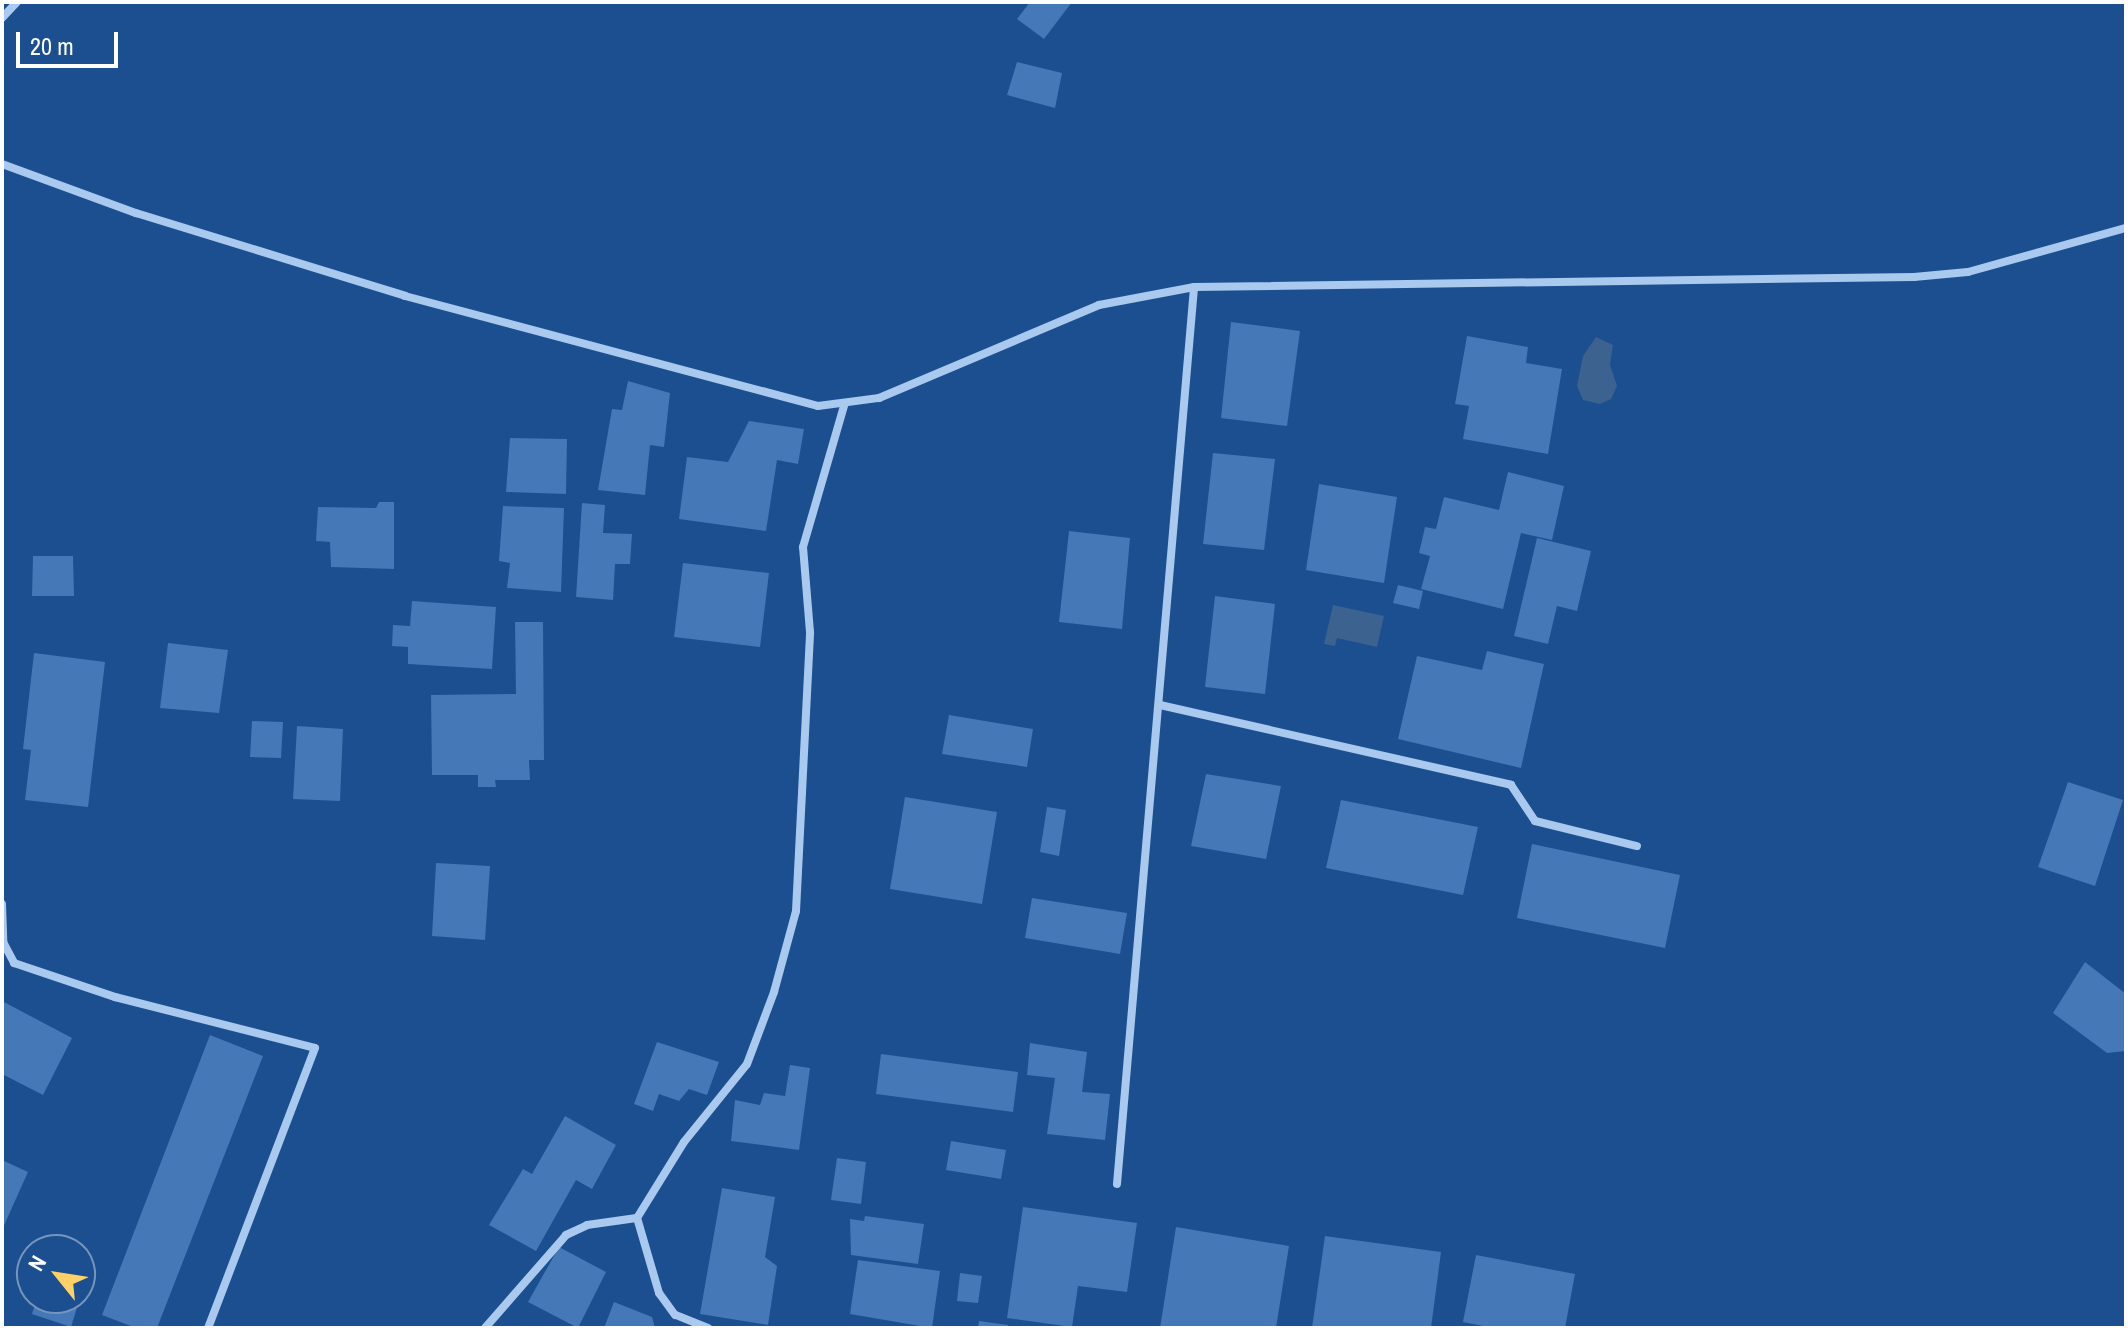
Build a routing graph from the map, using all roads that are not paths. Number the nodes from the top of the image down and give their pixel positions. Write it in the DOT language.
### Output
graph roads {
  1 [pos="17,2"];
  2 [pos="2,18"];
  3 [pos="2,164"];
  4 [pos="2126,228"];
  5 [pos="1194,287"];
  6 [pos="844,406"];
  7 [pos="1160,705"];
  8 [pos="1637,846"];
  9 [pos="2,904"];
  10 [pos="1117,1184"];
  11 [pos="637,1218"];
  12 [pos="208,1328"];
  13 [pos="485,1328"];
  14 [pos="708,1328"];
  1 -- 2 [label="street"];
  3 -- 6 [label="street"];
  4 -- 5 [label="street"];
  5 -- 6 [label="street"];
  5 -- 7 [label="street"];
  6 -- 11 [label="street"];
  7 -- 8 [label="street"];
  7 -- 10 [label="street"];
  9 -- 12 [label="street"];
  11 -- 13 [label="street"];
  11 -- 14 [label="street"];
}
